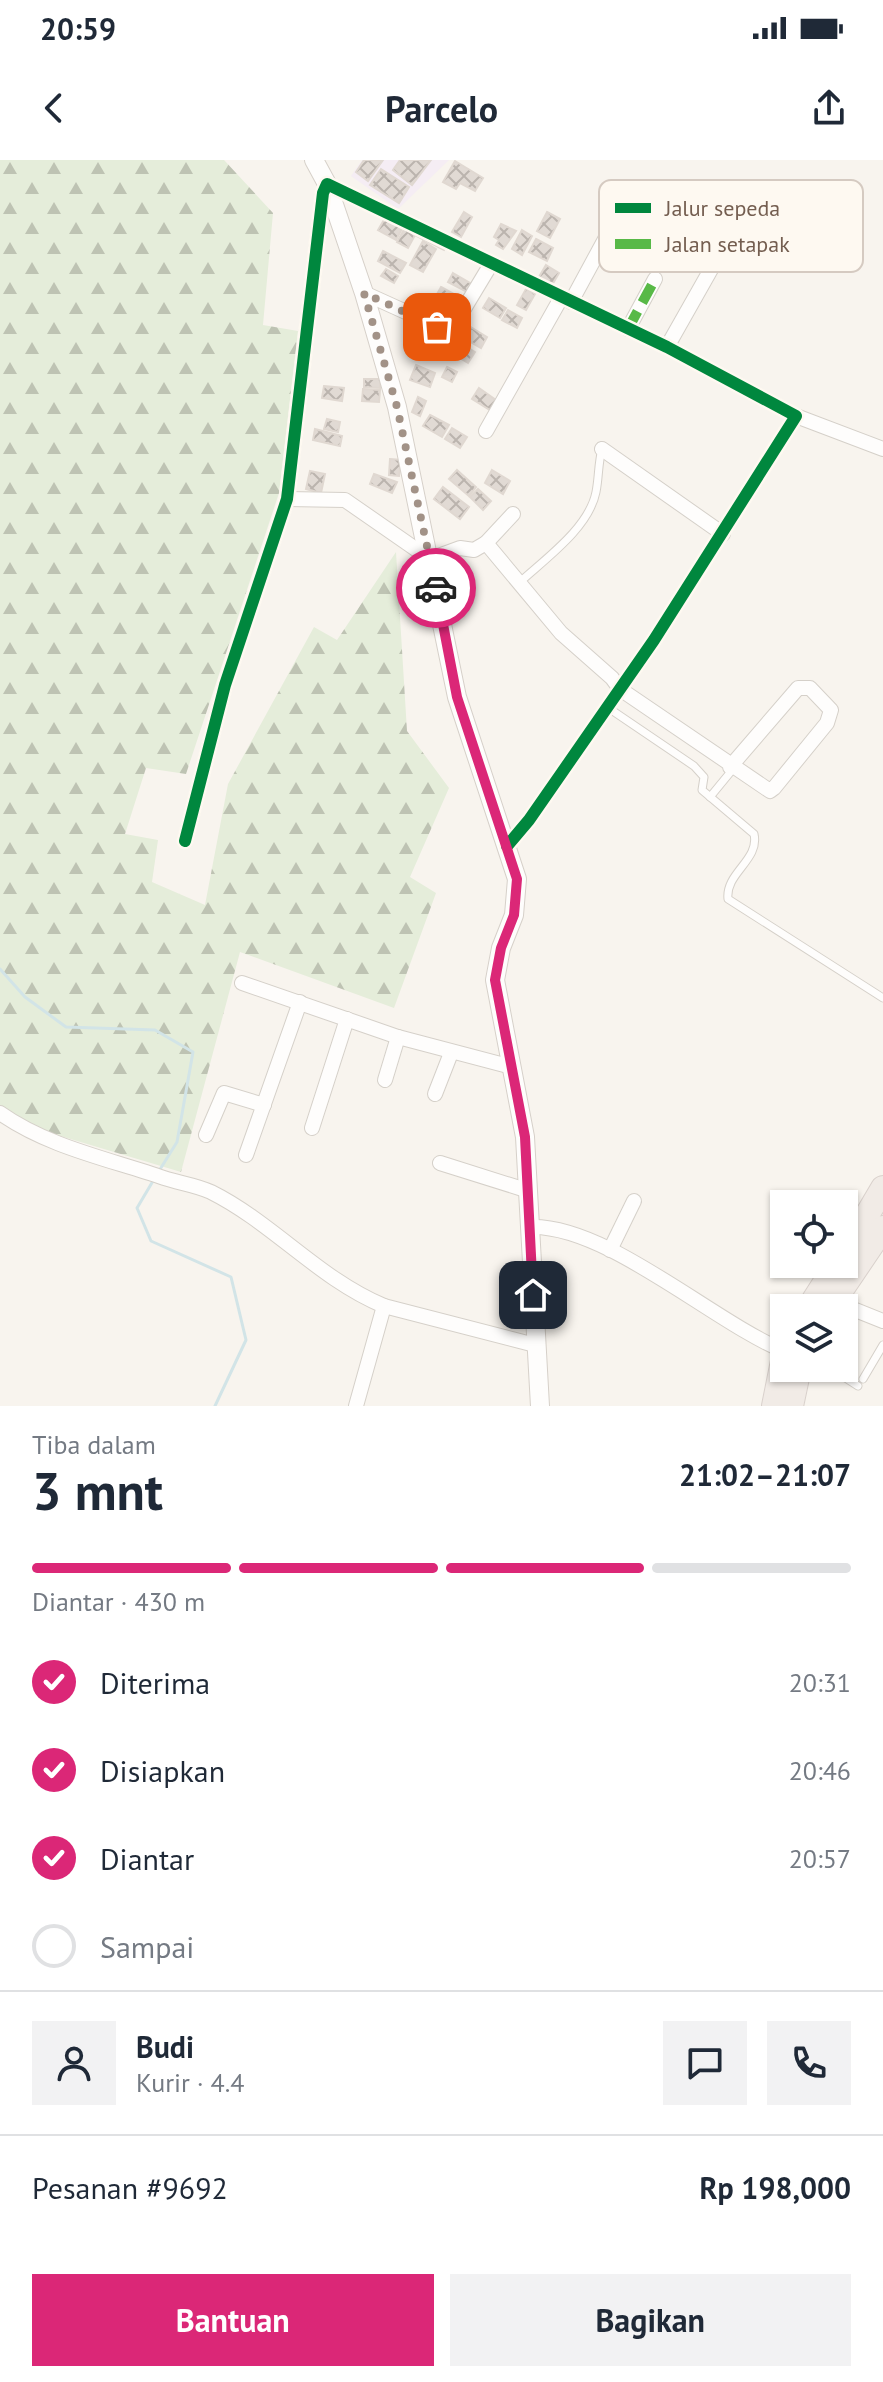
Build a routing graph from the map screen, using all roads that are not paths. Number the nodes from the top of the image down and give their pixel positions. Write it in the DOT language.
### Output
graph roads {
  1 [pos="314,160"];
  2 [pos="327,184"];
  3 [pos="599,248"];
  4 [pos="491,264"];
  5 [pos="709,272"];
  6 [pos="655,279"];
  7 [pos="364,293"];
  8 [pos="566,300"];
  9 [pos="628,329"];
  10 [pos="667,347"];
  11 [pos="796,416"];
  12 [pos="486,431"];
  13 [pos="602,449"];
  14 [pos="883,449"];
  15 [pos="287,499"];
  16 [pos="513,514"];
  17 [pos="723,534"];
  18 [pos="486,543"];
  19 [pos="430,559"];
  20 [pos="518,583"];
  21 [pos="620,689"];
  22 [pos="607,707"];
  23 [pos="732,768"];
  24 [pos="710,797"];
  25 [pos="185,841"];
  26 [pos="507,846"];
  27 [pos="242,983"];
  28 [pos="883,998"];
  29 [pos="300,1002"];
  30 [pos="347,1019"];
  31 [pos="398,1037"];
  32 [pos="451,1053"];
  33 [pos="512,1067"];
  34 [pos="385,1080"];
  35 [pos="435,1094"];
  36 [pos="264,1105"];
  37 [pos="0,1113"];
  38 [pos="312,1128"];
  39 [pos="206,1135"];
  40 [pos="246,1155"];
  41 [pos="440,1163"];
  42 [pos="883,1188"];
  43 [pos="529,1191"];
  44 [pos="634,1201"];
  45 [pos="532,1227"];
  46 [pos="883,1228"];
  47 [pos="858,1230"];
  48 [pos="610,1250"];
  49 [pos="829,1294"];
  50 [pos="384,1306"];
  51 [pos="858,1314"];
  52 [pos="883,1321"];
  53 [pos="535,1345"];
  54 [pos="770,1345"];
  55 [pos="883,1345"];
  56 [pos="779,1382"];
  57 [pos="796,1382"];
  58 [pos="858,1382"];
  59 [pos="356,1406"];
  60 [pos="540,1406"];
  61 [pos="774,1406"];
  62 [pos="791,1406"];
  1 -- 2 [label="street"];
  2 -- 4 [label="street"];
  2 -- 7 [label="street"];
  2 -- 15 [label="street"];
  3 -- 8 [label="street"];
  4 -- 7 [label="street"];
  4 -- 8 [label="street"];
  5 -- 10 [label="street"];
  6 -- 9 [label="street"];
  7 -- 19 [label="street"];
  8 -- 9 [label="street"];
  8 -- 12 [label="street"];
  9 -- 10 [label="street"];
  10 -- 11 [label="street"];
  11 -- 14 [label="street"];
  11 -- 17 [label="street"];
  13 -- 17 [label="street"];
  13 -- 20 [label="lane"];
  15 -- 19 [label="street"];
  15 -- 25 [label="street"];
  16 -- 18 [label="street"];
  17 -- 21 [label="street"];
  18 -- 19 [label="street"];
  18 -- 20 [label="street"];
  19 -- 26 [label="street"];
  20 -- 21 [label="street"];
  21 -- 22 [label="street"];
  21 -- 23 [label="street"];
  22 -- 24 [label="lane"];
  22 -- 26 [label="street"];
  23 -- 23 [label="street"];
  23 -- 24 [label="lane"];
  24 -- 28 [label="lane"];
  26 -- 33 [label="street"];
  27 -- 29 [label="street"];
  29 -- 30 [label="street"];
  29 -- 36 [label="street"];
  30 -- 31 [label="street"];
  30 -- 38 [label="street"];
  31 -- 32 [label="street"];
  31 -- 34 [label="street"];
  32 -- 33 [label="street"];
  32 -- 35 [label="street"];
  33 -- 43 [label="street"];
  36 -- 39 [label="street"];
  36 -- 40 [label="street"];
  37 -- 50 [label="street"];
  41 -- 43 [label="street"];
  42 -- 47 [label="highway"];
  43 -- 45 [label="street"];
  44 -- 48 [label="street"];
  45 -- 48 [label="street"];
  45 -- 53 [label="street"];
  46 -- 49 [label="highway"];
  48 -- 54 [label="street"];
  50 -- 53 [label="street"];
  50 -- 59 [label="street"];
  51 -- 52 [label="street"];
  53 -- 60 [label="street"];
  55 -- 58 [label="lane"];
  56 -- 61 [label="highway"];
  57 -- 62 [label="highway"];
}
